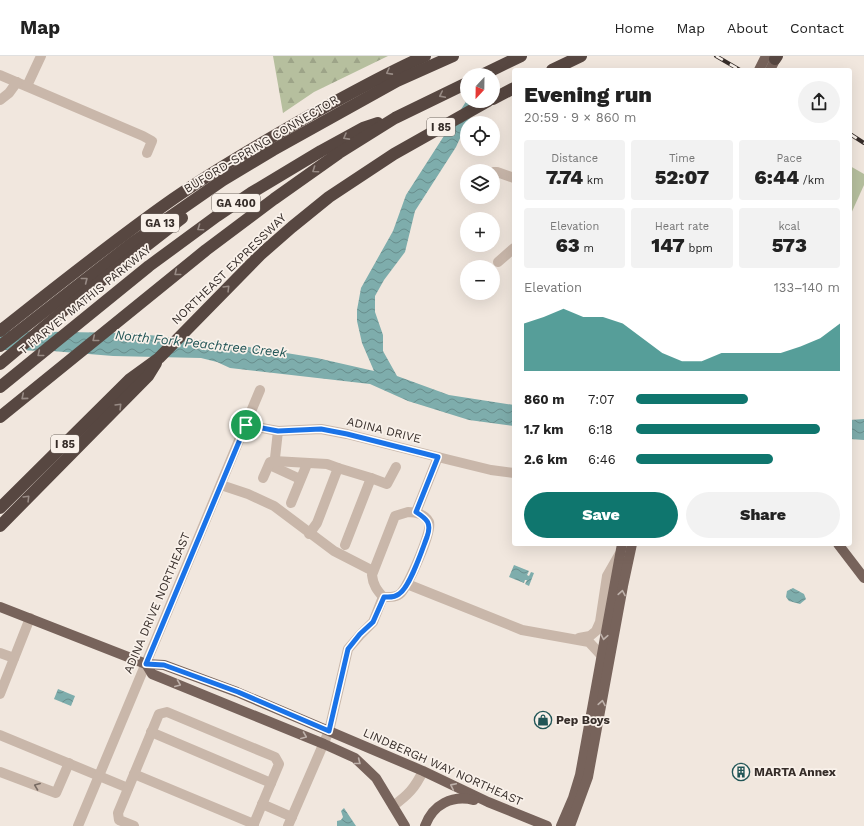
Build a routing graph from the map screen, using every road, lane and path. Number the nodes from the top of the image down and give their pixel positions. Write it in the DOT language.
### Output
graph roads {
  1 [pos="41,56"];
  2 [pos="425,56"];
  3 [pos="453,56"];
  4 [pos="521,56"];
  5 [pos="581,56"];
  6 [pos="771,59"];
  7 [pos="496,68"];
  8 [pos="556,68"];
  9 [pos="761,68"];
  10 [pos="0,75"];
  11 [pos="17,82"];
  12 [pos="460,85"];
  13 [pos="27,86"];
  14 [pos="512,89"];
  15 [pos="500,95"];
  16 [pos="0,100"];
  17 [pos="476,108"];
  18 [pos="395,118"];
  19 [pos="272,150"];
  20 [pos="147,153"];
  21 [pos="500,173"];
  22 [pos="512,177"];
  23 [pos="512,250"];
  24 [pos="500,260"];
  25 [pos="0,331"];
  26 [pos="0,346"];
  27 [pos="159,358"];
  28 [pos="0,364"];
  29 [pos="0,387"];
  30 [pos="260,390"];
  31 [pos="0,417"];
  32 [pos="246,425"];
  33 [pos="278,431"];
  34 [pos="438,457"];
  35 [pos="274,460"];
  36 [pos="307,464"];
  37 [pos="396,467"];
  38 [pos="338,468"];
  39 [pos="512,473"];
  40 [pos="263,478"];
  41 [pos="371,478"];
  42 [pos="300,479"];
  43 [pos="221,485"];
  44 [pos="290,503"];
  45 [pos="0,508"];
  46 [pos="416,512"];
  47 [pos="0,526"];
  48 [pos="309,534"];
  49 [pos="345,545"];
  50 [pos="632,546"];
  51 [pos="840,546"];
  52 [pos="621,549"];
  53 [pos="373,571"];
  54 [pos="864,578"];
  55 [pos="407,584"];
  56 [pos="384,597"];
  57 [pos="0,607"];
  58 [pos="30,618"];
  59 [pos="562,637"];
  60 [pos="0,652"];
  61 [pos="601,655"];
  62 [pos="14,658"];
  63 [pos="146,664"];
  64 [pos="0,694"];
  65 [pos="329,731"];
  66 [pos="151,732"];
  67 [pos="0,735"];
  68 [pos="324,744"];
  69 [pos="69,763"];
  70 [pos="420,770"];
  71 [pos="0,772"];
  72 [pos="134,774"];
  73 [pos="99,775"];
  74 [pos="271,783"];
  75 [pos="128,788"];
  76 [pos="488,802"];
  77 [pos="392,803"];
  78 [pos="262,804"];
  79 [pos="290,822"];
  80 [pos="253,825"];
  81 [pos="78,826"];
  82 [pos="134,826"];
  83 [pos="405,826"];
  84 [pos="425,826"];
  85 [pos="547,826"];
  86 [pos="561,826"];
  87 [pos="570,826"];
  1 -- 13 [label="street"];
  2 -- 25 [label="highway, BUFORD-SPRING CONNECTOR / GA 13, one-way"];
  3 -- 19 [label="highway, BUFORD-SPRING CONNECTOR / GA 13"];
  4 -- 7 [label="highway"];
  5 -- 8 [label="highway"];
  6 -- 9 [label="main road"];
  10 -- 11 [label="street"];
  11 -- 13 [label="street"];
  11 -- 16 [label="street"];
  12 -- 18 [label="highway, NORTHEAST EXPRESSWAY / I 85, one-way"];
  13 -- 20 [label="street"];
  14 -- 15 [label="highway"];
  27 -- 17 [label="highway, NORTHEAST EXPRESSWAY / I 85, one-way"];
  18 -- 29 [label="highway, T HARVEY MATHIS PARKWAY / GA 400, one-way"];
  18 -- 31 [label="highway, NORTHEAST EXPRESSWAY / I 85, one-way"];
  26 -- 19 [label="highway, BUFORD-SPRING CONNECTOR / GA 13, one-way"];
  19 -- 28 [label="highway"];
  21 -- 22 [label="street"];
  23 -- 24 [label="street"];
  27 -- 45 [label="highway, NORTHEAST EXPRESSWAY / I 85"];
  47 -- 27 [label="highway, one-way"];
  30 -- 32 [label="street, ADINA DRIVE NORTHEAST"];
  32 -- 33 [label="street, ADINA DRIVE"];
  32 -- 43 [label="street, ADINA DRIVE NORTHEAST"];
  33 -- 34 [label="street, ADINA DRIVE"];
  33 -- 35 [label="street"];
  34 -- 39 [label="street, ADINA DRIVE"];
  34 -- 46 [label="street"];
  35 -- 36 [label="street"];
  35 -- 40 [label="street"];
  35 -- 42 [label="street"];
  36 -- 38 [label="street"];
  36 -- 42 [label="street"];
  37 -- 41 [label="street"];
  38 -- 41 [label="street"];
  38 -- 48 [label="street"];
  41 -- 49 [label="street"];
  42 -- 44 [label="street"];
  43 -- 48 [label="street"];
  43 -- 63 [label="street, ADINA DRIVE NORTHEAST"];
  46 -- 53 [label="street"];
  46 -- 55 [label="street"];
  48 -- 53 [label="street"];
  87 -- 50 [label="main road, one-way"];
  51 -- 54 [label="main road"];
  52 -- 59 [label="street"];
  52 -- 61 [label="main road, one-way"];
  53 -- 56 [label="street"];
  55 -- 56 [label="street"];
  55 -- 59 [label="street"];
  56 -- 65 [label="street"];
  57 -- 58 [label="main road"];
  58 -- 62 [label="street"];
  58 -- 63 [label="main road"];
  59 -- 61 [label="street"];
  60 -- 62 [label="street"];
  61 -- 86 [label="main road"];
  62 -- 64 [label="street"];
  63 -- 65 [label="main road, LINDBERGH WAY NORTHEAST"];
  63 -- 68 [label="main road, one-way"];
  63 -- 73 [label="street, ADINA DRIVE NORTHEAST"];
  65 -- 68 [label="street"];
  65 -- 70 [label="main road, LINDBERGH WAY NORTHEAST"];
  66 -- 72 [label="street"];
  66 -- 74 [label="street"];
  66 -- 74 [label="street"];
  67 -- 69 [label="street"];
  68 -- 77 [label="main road, one-way"];
  68 -- 79 [label="street"];
  69 -- 71 [label="street, one-way"];
  69 -- 73 [label="street"];
  76 -- 70 [label="main road, LINDBERGH WAY NORTHEAST, one-way"];
  70 -- 77 [label="street"];
  72 -- 75 [label="street"];
  72 -- 80 [label="street"];
  73 -- 75 [label="street"];
  73 -- 81 [label="street, ADINA DRIVE NORTHEAST"];
  74 -- 78 [label="street"];
  75 -- 82 [label="street"];
  76 -- 84 [label="main road"];
  76 -- 85 [label="main road, LINDBERGH WAY NORTHEAST"];
  77 -- 83 [label="main road"];
  78 -- 79 [label="street"];
  78 -- 80 [label="street"];
}
